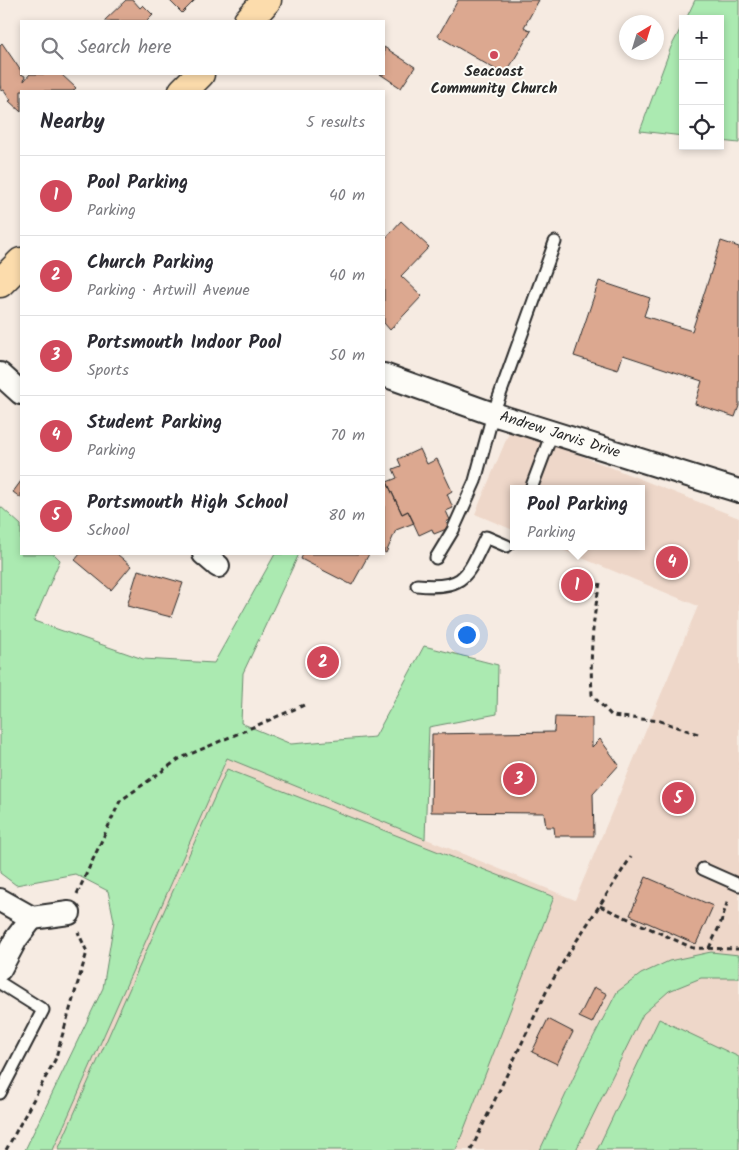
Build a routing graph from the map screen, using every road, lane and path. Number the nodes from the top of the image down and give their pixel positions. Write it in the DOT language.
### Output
graph roads {
  1 [pos="267,0"];
  2 [pos="249,20"];
  3 [pos="199,75"];
  4 [pos="184,90"];
  5 [pos="555,242"];
  6 [pos="20,263"];
  7 [pos="0,283"];
  8 [pos="0,374"];
  9 [pos="385,375"];
  10 [pos="20,392"];
  11 [pos="493,414"];
  12 [pos="552,433"];
  13 [pos="532,485"];
  14 [pos="739,491"];
  15 [pos="507,546"];
  16 [pos="436,558"];
  17 [pos="600,584"];
  18 [pos="417,585"];
  19 [pos="304,705"];
  20 [pos="698,734"];
  21 [pos="631,857"];
  22 [pos="703,869"];
  23 [pos="739,885"];
  24 [pos="0,900"];
  25 [pos="728,900"];
  26 [pos="600,906"];
  27 [pos="69,913"];
  28 [pos="32,918"];
  29 [pos="709,948"];
  30 [pos="739,949"];
  31 [pos="0,969"];
  32 [pos="0,982"];
  33 [pos="0,1093"];
  34 [pos="6,1150"];
  35 [pos="471,1150"];
  1 -- 2 [label="main road"];
  3 -- 4 [label="main road"];
  5 -- 11 [label="lane"];
  6 -- 7 [label="main road"];
  8 -- 10 [label="street"];
  9 -- 11 [label="street, Andrew Jarvis Drive"];
  11 -- 12 [label="street, Andrew Jarvis Drive"];
  11 -- 16 [label="lane"];
  12 -- 13 [label="lane"];
  12 -- 14 [label="street, Andrew Jarvis Drive"];
  15 -- 18 [label="lane"];
  17 -- 20 [label="path"];
  19 -- 27 [label="path"];
  21 -- 26 [label="path"];
  22 -- 23 [label="lane"];
  24 -- 28 [label="street"];
  25 -- 29 [label="path"];
  26 -- 29 [label="path"];
  26 -- 35 [label="path"];
  27 -- 28 [label="street"];
  27 -- 34 [label="path"];
  28 -- 31 [label="street"];
  29 -- 30 [label="path"];
  32 -- 33 [label="lane"];
}
